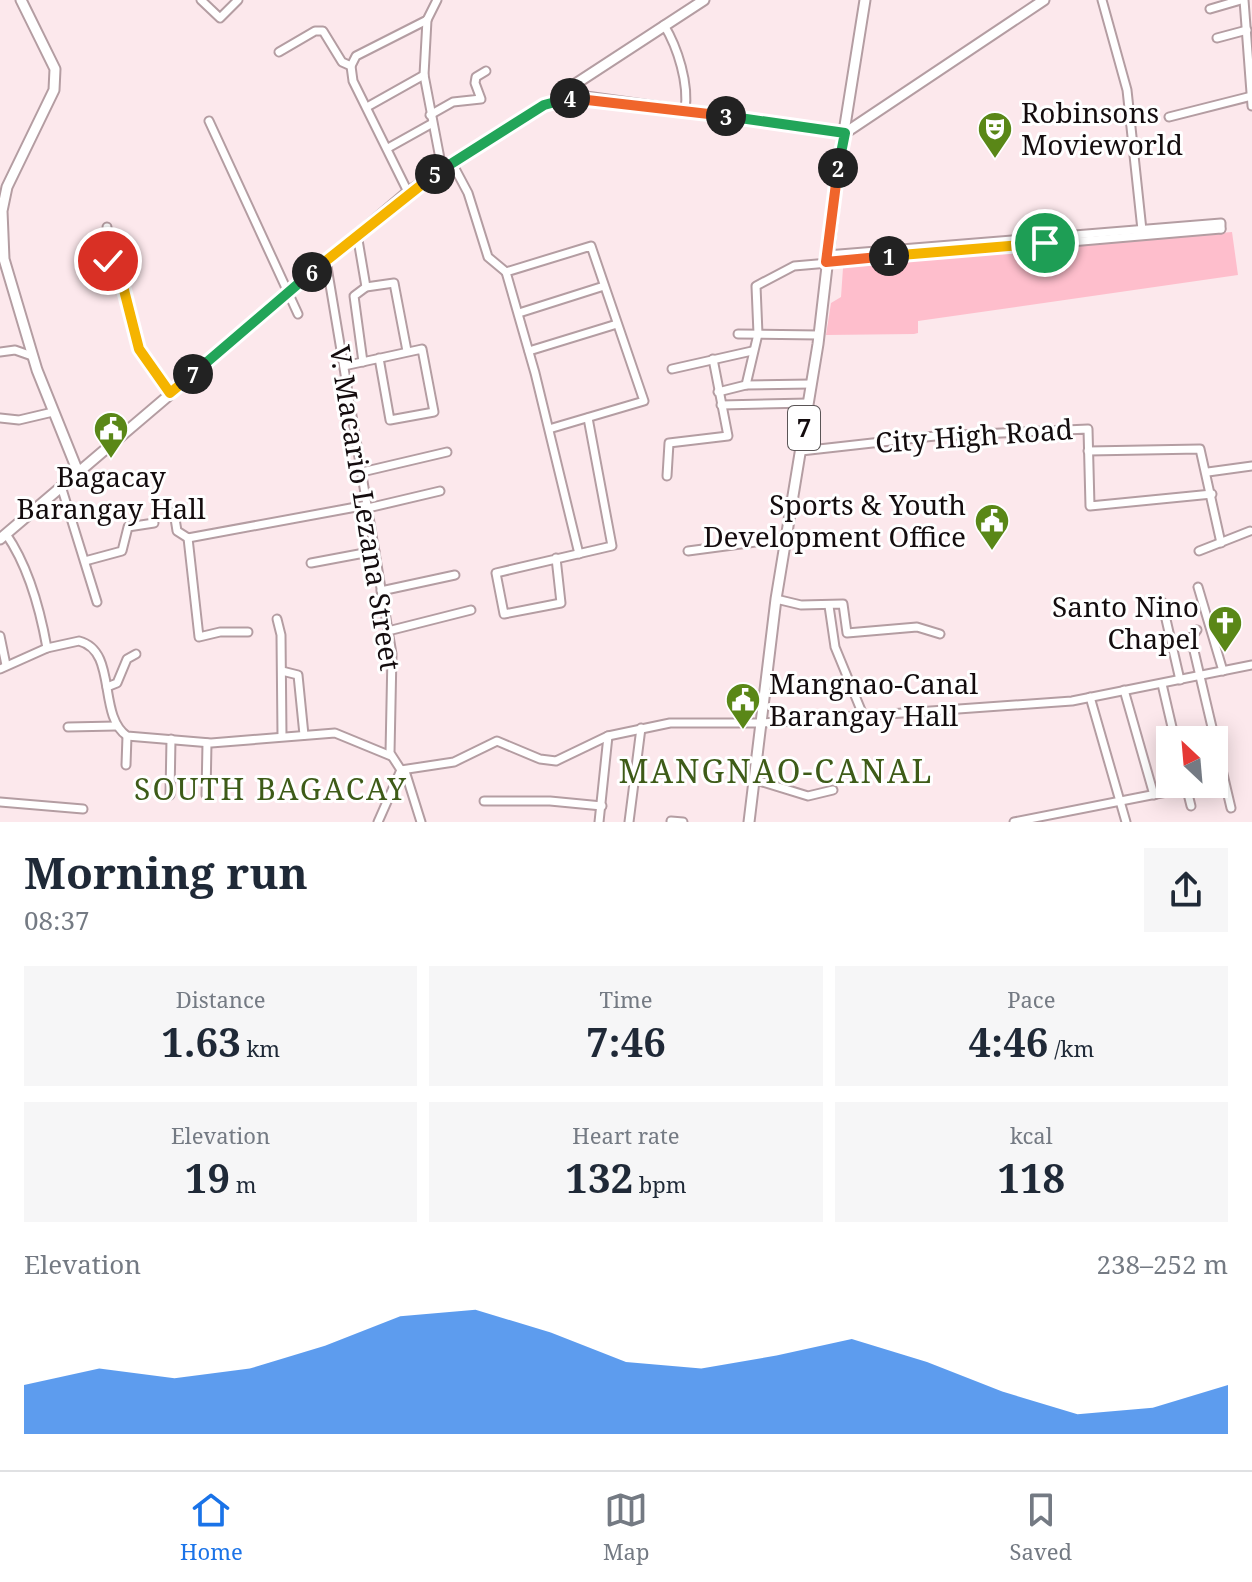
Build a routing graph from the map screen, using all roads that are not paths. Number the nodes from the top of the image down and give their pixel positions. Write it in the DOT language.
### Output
graph roads {
  1 [pos="21,0"];
  2 [pos="201,0"];
  3 [pos="238,0"];
  4 [pos="437,0"];
  5 [pos="704,0"];
  6 [pos="865,0"];
  7 [pos="1044,0"];
  8 [pos="1102,0"];
  9 [pos="1243,0"];
  10 [pos="1210,9"];
  11 [pos="427,20"];
  12 [pos="664,25"];
  13 [pos="1247,30"];
  14 [pos="1217,38"];
  15 [pos="279,52"];
  16 [pos="351,66"];
  17 [pos="486,71"];
  18 [pos="424,75"];
  19 [pos="1252,96"];
  20 [pos="544,105"];
  21 [pos="1252,106"];
  22 [pos="367,107"];
  23 [pos="685,110"];
  24 [pos="430,115"];
  25 [pos="1169,117"];
  26 [pos="209,121"];
  27 [pos="431,124"];
  28 [pos="845,133"];
  29 [pos="388,148"];
  30 [pos="452,163"];
  31 [pos="442,169"];
  32 [pos="408,192"];
  33 [pos="107,227"];
  34 [pos="1142,233"];
  35 [pos="357,234"];
  36 [pos="826,258"];
  37 [pos="326,261"];
  38 [pos="506,272"];
  39 [pos="604,286"];
  40 [pos="366,287"];
  41 [pos="290,291"];
  42 [pos="519,313"];
  43 [pos="298,314"];
  44 [pos="617,324"];
  45 [pos="738,334"];
  46 [pos="758,334"];
  47 [pos="819,335"];
  48 [pos="407,351"];
  49 [pos="529,351"];
  50 [pos="752,351"];
  51 [pos="0,352"];
  52 [pos="32,356"];
  53 [pos="379,358"];
  54 [pos="713,359"];
  55 [pos="363,362"];
  56 [pos="344,366"];
  57 [pos="672,369"];
  58 [pos="811,384"];
  59 [pos="746,385"];
  60 [pos="718,392"];
  61 [pos="170,393"];
  62 [pos="808,403"];
  63 [pos="721,405"];
  64 [pos="53,412"];
  65 [pos="0,418"];
  66 [pos="588,418"];
  67 [pos="549,429"];
  68 [pos="801,451"];
  69 [pos="1088,451"];
  70 [pos="447,452"];
  71 [pos="1252,466"];
  72 [pos="78,472"];
  73 [pos="362,472"];
  74 [pos="1208,472"];
  75 [pos="667,476"];
  76 [pos="61,486"];
  77 [pos="440,491"];
  78 [pos="1212,494"];
  79 [pos="367,506"];
  80 [pos="174,512"];
  81 [pos="154,523"];
  82 [pos="1250,531"];
  83 [pos="3,536"];
  84 [pos="188,538"];
  85 [pos="786,538"];
  86 [pos="1221,543"];
  87 [pos="375,551"];
  88 [pos="688,551"];
  89 [pos="1199,551"];
  90 [pos="579,554"];
  91 [pos="556,558"];
  92 [pos="85,561"];
  93 [pos="311,563"];
  94 [pos="455,575"];
  95 [pos="1198,587"];
  96 [pos="381,591"];
  97 [pos="776,599"];
  98 [pos="97,602"];
  99 [pos="1162,602"];
  100 [pos="829,606"];
  101 [pos="471,610"];
  102 [pos="277,619"];
  103 [pos="1197,630"];
  104 [pos="388,631"];
  105 [pos="248,632"];
  106 [pos="940,634"];
  107 [pos="0,636"];
  108 [pos="47,648"];
  109 [pos="136,654"];
  110 [pos="1252,665"];
  111 [pos="3,667"];
  112 [pos="282,671"];
  113 [pos="1223,671"];
  114 [pos="1201,675"];
  115 [pos="1180,680"];
  116 [pos="1162,684"];
  117 [pos="107,687"];
  118 [pos="1124,690"];
  119 [pos="1090,697"];
  120 [pos="863,715"];
  121 [pos="762,723"];
  122 [pos="116,726"];
  123 [pos="1172,726"];
  124 [pos="68,727"];
  125 [pos="641,728"];
  126 [pos="304,735"];
  127 [pos="127,736"];
  128 [pos="282,736"];
  129 [pos="608,736"];
  130 [pos="171,739"];
  131 [pos="207,743"];
  132 [pos="391,756"];
  133 [pos="126,765"];
  134 [pos="403,770"];
  135 [pos="756,780"];
  136 [pos="833,790"];
  137 [pos="170,795"];
  138 [pos="206,795"];
  139 [pos="1154,795"];
  140 [pos="1189,798"];
  141 [pos="484,801"];
  142 [pos="0,802"];
  143 [pos="1121,802"];
  144 [pos="602,806"];
  145 [pos="1191,806"];
  146 [pos="1231,808"];
  147 [pos="83,809"];
  148 [pos="671,821"];
  149 [pos="378,822"];
  150 [pos="421,822"];
  151 [pos="599,822"];
  152 [pos="629,822"];
  153 [pos="683,822"];
  154 [pos="749,822"];
  155 [pos="1014,822"];
  156 [pos="1126,822"];
  1 -- 52 [label="main road"];
  2 -- 3 [label="street"];
  4 -- 11 [label="street"];
  5 -- 12 [label="main road"];
  6 -- 28 [label="main road, 7"];
  7 -- 28 [label="main road"];
  8 -- 34 [label="street"];
  9 -- 10 [label="street"];
  9 -- 13 [label="street"];
  11 -- 16 [label="street"];
  11 -- 18 [label="street"];
  12 -- 20 [label="main road"];
  12 -- 23 [label="street"];
  13 -- 14 [label="street"];
  13 -- 19 [label="street"];
  15 -- 16 [label="street"];
  16 -- 22 [label="street"];
  17 -- 24 [label="street"];
  18 -- 22 [label="street"];
  18 -- 24 [label="street"];
  19 -- 21 [label="street"];
  19 -- 25 [label="street"];
  20 -- 23 [label="main road"];
  20 -- 30 [label="main road"];
  22 -- 29 [label="street"];
  23 -- 28 [label="main road"];
  24 -- 27 [label="street"];
  26 -- 41 [label="street"];
  27 -- 29 [label="street"];
  27 -- 31 [label="street"];
  28 -- 36 [label="main road, 7"];
  29 -- 32 [label="street"];
  30 -- 31 [label="main road"];
  30 -- 38 [label="street"];
  31 -- 32 [label="main road"];
  32 -- 35 [label="main road"];
  33 -- 61 [label="street"];
  34 -- 34 [label="street"];
  34 -- 36 [label="street"];
  35 -- 37 [label="main road"];
  35 -- 40 [label="street"];
  36 -- 46 [label="street"];
  36 -- 47 [label="main road, 7"];
  37 -- 41 [label="main road"];
  37 -- 56 [label="street, V. Macario Lezana Street"];
  38 -- 39 [label="street"];
  38 -- 42 [label="street"];
  39 -- 42 [label="street"];
  39 -- 44 [label="street"];
  40 -- 48 [label="street"];
  40 -- 55 [label="street"];
  41 -- 43 [label="street"];
  41 -- 61 [label="main road"];
  42 -- 49 [label="street"];
  44 -- 49 [label="street"];
  44 -- 66 [label="street"];
  45 -- 46 [label="street"];
  46 -- 47 [label="street"];
  46 -- 50 [label="street"];
  47 -- 58 [label="main road, 7"];
  48 -- 53 [label="street"];
  48 -- 53 [label="street"];
  49 -- 67 [label="street"];
  50 -- 54 [label="street"];
  50 -- 59 [label="street"];
  51 -- 52 [label="street"];
  52 -- 64 [label="main road"];
  53 -- 55 [label="street"];
  54 -- 57 [label="street"];
  54 -- 60 [label="street"];
  55 -- 56 [label="street"];
  56 -- 73 [label="street, V. Macario Lezana Street"];
  58 -- 59 [label="street"];
  58 -- 62 [label="main road, 7"];
  59 -- 60 [label="street"];
  60 -- 63 [label="street"];
  61 -- 72 [label="main road"];
  62 -- 63 [label="street"];
  62 -- 68 [label="main road, 7"];
  63 -- 75 [label="street"];
  64 -- 65 [label="street"];
  64 -- 72 [label="main road"];
  66 -- 67 [label="street"];
  66 -- 90 [label="street"];
  67 -- 90 [label="street"];
  68 -- 69 [label="street, City High Road"];
  68 -- 85 [label="main road, 7"];
  69 -- 74 [label="street, City High Road"];
  69 -- 78 [label="street"];
  70 -- 73 [label="street"];
  71 -- 74 [label="street"];
  72 -- 76 [label="main road"];
  73 -- 79 [label="street, V. Macario Lezana Street"];
  74 -- 78 [label="street"];
  76 -- 83 [label="main road"];
  76 -- 92 [label="street"];
  77 -- 79 [label="street"];
  78 -- 86 [label="street"];
  79 -- 84 [label="street"];
  79 -- 87 [label="street, V. Macario Lezana Street"];
  80 -- 84 [label="street"];
  81 -- 92 [label="street"];
  82 -- 86 [label="street"];
  83 -- 108 [label="street"];
  84 -- 105 [label="street"];
  85 -- 88 [label="street"];
  85 -- 97 [label="main road, 7"];
  86 -- 89 [label="street"];
  87 -- 93 [label="street"];
  87 -- 96 [label="street, V. Macario Lezana Street"];
  90 -- 91 [label="street"];
  91 -- 91 [label="street"];
  92 -- 98 [label="street"];
  94 -- 96 [label="street"];
  95 -- 113 [label="street"];
  96 -- 104 [label="street, V. Macario Lezana Street"];
  97 -- 100 [label="street"];
  97 -- 121 [label="main road, 7"];
  99 -- 115 [label="street"];
  100 -- 106 [label="street"];
  100 -- 120 [label="street"];
  101 -- 104 [label="street"];
  102 -- 112 [label="street"];
  103 -- 114 [label="street"];
  104 -- 132 [label="street, V. Macario Lezana Street"];
  107 -- 111 [label="street"];
  108 -- 111 [label="street"];
  108 -- 117 [label="street"];
  109 -- 117 [label="street"];
  110 -- 113 [label="street"];
  112 -- 126 [label="street"];
  112 -- 128 [label="street"];
  113 -- 114 [label="street"];
  114 -- 115 [label="street"];
  114 -- 146 [label="street"];
  115 -- 116 [label="street"];
  116 -- 118 [label="street"];
  116 -- 123 [label="street"];
  117 -- 122 [label="street"];
  118 -- 119 [label="street"];
  118 -- 139 [label="street"];
  119 -- 120 [label="street"];
  119 -- 143 [label="street"];
  120 -- 121 [label="street"];
  121 -- 125 [label="street"];
  121 -- 135 [label="main road, 7"];
  122 -- 124 [label="street"];
  122 -- 127 [label="street"];
  125 -- 129 [label="street"];
  125 -- 152 [label="street"];
  126 -- 128 [label="street"];
  126 -- 132 [label="street"];
  127 -- 130 [label="street"];
  127 -- 133 [label="street"];
  128 -- 131 [label="street"];
  129 -- 134 [label="street"];
  129 -- 144 [label="street"];
  130 -- 131 [label="street"];
  130 -- 137 [label="street"];
  131 -- 138 [label="street"];
  132 -- 134 [label="street"];
  134 -- 149 [label="street"];
  134 -- 150 [label="street"];
  135 -- 136 [label="street"];
  135 -- 154 [label="main road, 7"];
  139 -- 143 [label="street"];
  140 -- 145 [label="street"];
  141 -- 144 [label="street"];
  142 -- 147 [label="street"];
  143 -- 155 [label="street"];
  143 -- 156 [label="street"];
  144 -- 151 [label="street"];
  148 -- 153 [label="street"];
}
